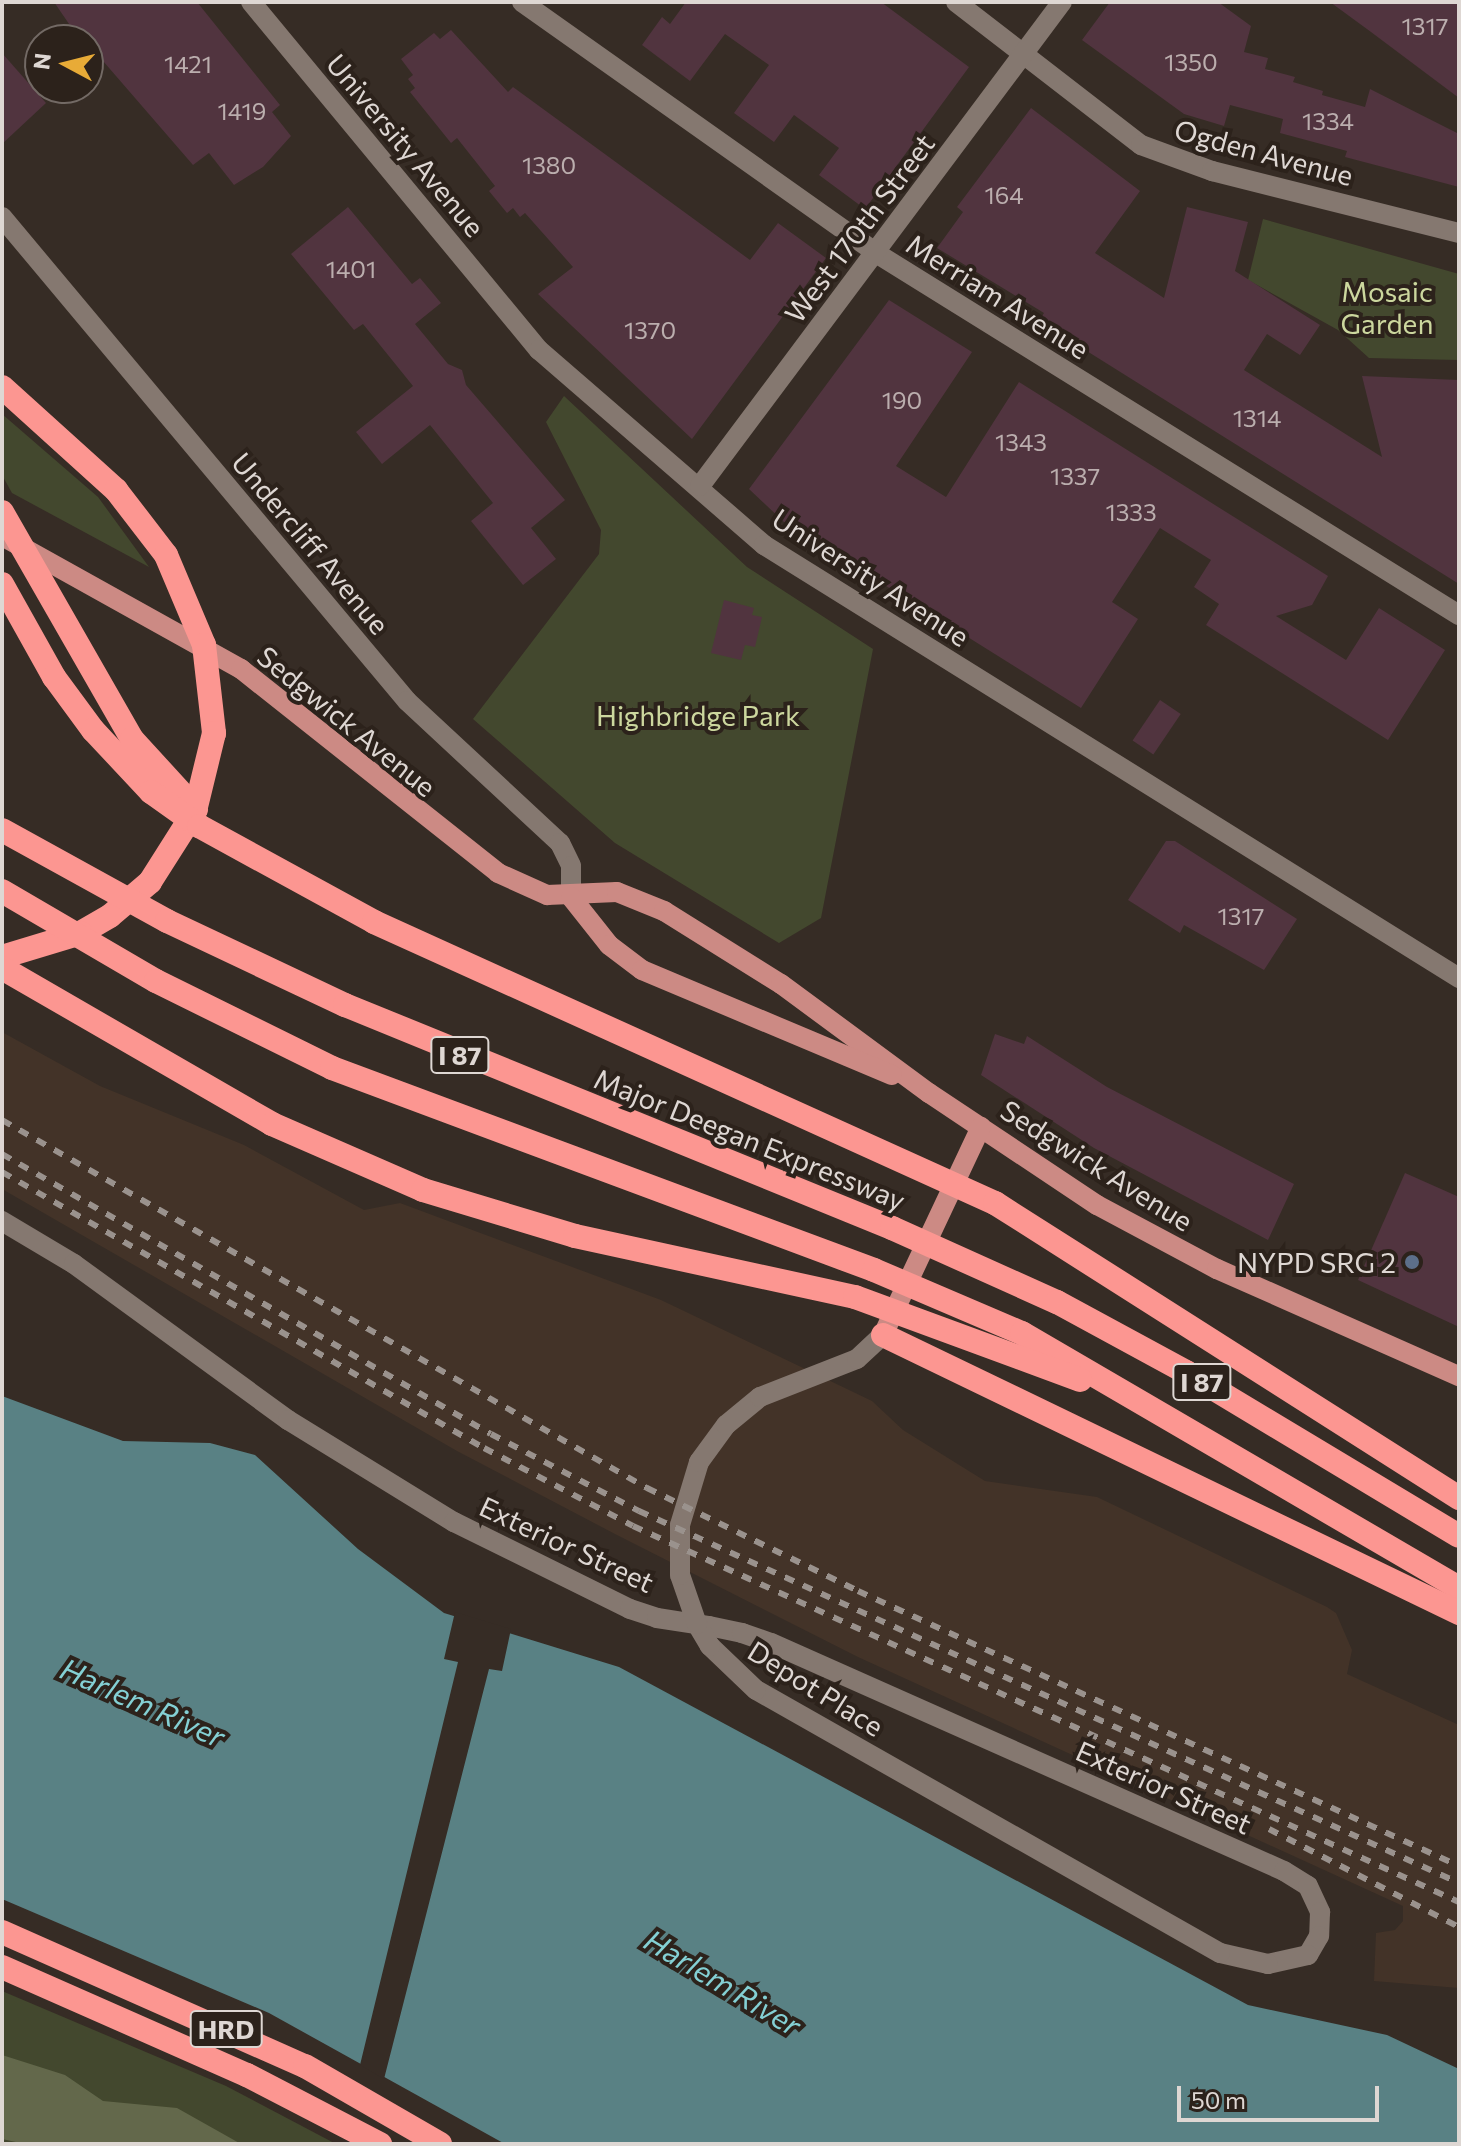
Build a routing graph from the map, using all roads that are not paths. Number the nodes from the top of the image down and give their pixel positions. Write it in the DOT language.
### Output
graph roads {
  1 [pos="251,2"];
  2 [pos="522,2"];
  3 [pos="956,2"];
  4 [pos="1062,2"];
  5 [pos="1025,52"];
  6 [pos="2,217"];
  7 [pos="1459,233"];
  8 [pos="876,253"];
  9 [pos="2,387"];
  10 [pos="700,486"];
  11 [pos="2,512"];
  12 [pos="2,536"];
  13 [pos="2,584"];
  14 [pos="1459,615"];
  15 [pos="2,830"];
  16 [pos="266,866"];
  17 [pos="2,891"];
  18 [pos="571,897"];
  19 [pos="2,957"];
  20 [pos="2,968"];
  21 [pos="1459,978"];
  22 [pos="929,1093"];
  23 [pos="981,1127"];
  24 [pos="2,1221"];
  25 [pos="883,1335"];
  26 [pos="1459,1376"];
  27 [pos="1152,1407"];
  28 [pos="1459,1498"];
  29 [pos="1459,1536"];
  30 [pos="1459,1588"];
  31 [pos="1459,1613"];
  32 [pos="2,1932"];
  33 [pos="1308,1955"];
  34 [pos="2,1967"];
  35 [pos="380,2144"];
  36 [pos="440,2144"];
  1 -- 10 [label="street, University Avenue"];
  2 -- 8 [label="street, Merriam Avenue"];
  3 -- 5 [label="street, Ogden Avenue"];
  4 -- 5 [label="street, West 170th Street"];
  5 -- 7 [label="street, Ogden Avenue"];
  5 -- 8 [label="street, West 170th Street"];
  6 -- 18 [label="street, Undercliff Avenue"];
  8 -- 10 [label="street, West 170th Street"];
  8 -- 14 [label="street, Merriam Avenue"];
  9 -- 19 [label="highway"];
  10 -- 21 [label="street, University Avenue"];
  11 -- 16 [label="highway"];
  12 -- 18 [label="main road, Sedgwick Avenue"];
  13 -- 16 [label="highway"];
  15 -- 29 [label="highway, Major Deegan Expressway / I 87"];
  16 -- 28 [label="highway"];
  17 -- 27 [label="highway, I 87"];
  18 -- 22 [label="main road, Sedgwick Avenue"];
  18 -- 22 [label="main road, Sedgwick Avenue"];
  20 -- 27 [label="highway"];
  22 -- 23 [label="main road, Sedgwick Avenue"];
  23 -- 25 [label="main road, Depot Place"];
  23 -- 26 [label="main road, Sedgwick Avenue"];
  24 -- 33 [label="street, Exterior Street"];
  25 -- 31 [label="highway"];
  25 -- 33 [label="street, Depot Place"];
  27 -- 30 [label="highway, I 87"];
  32 -- 36 [label="highway, HRD"];
  34 -- 35 [label="highway, HRD"];
}
